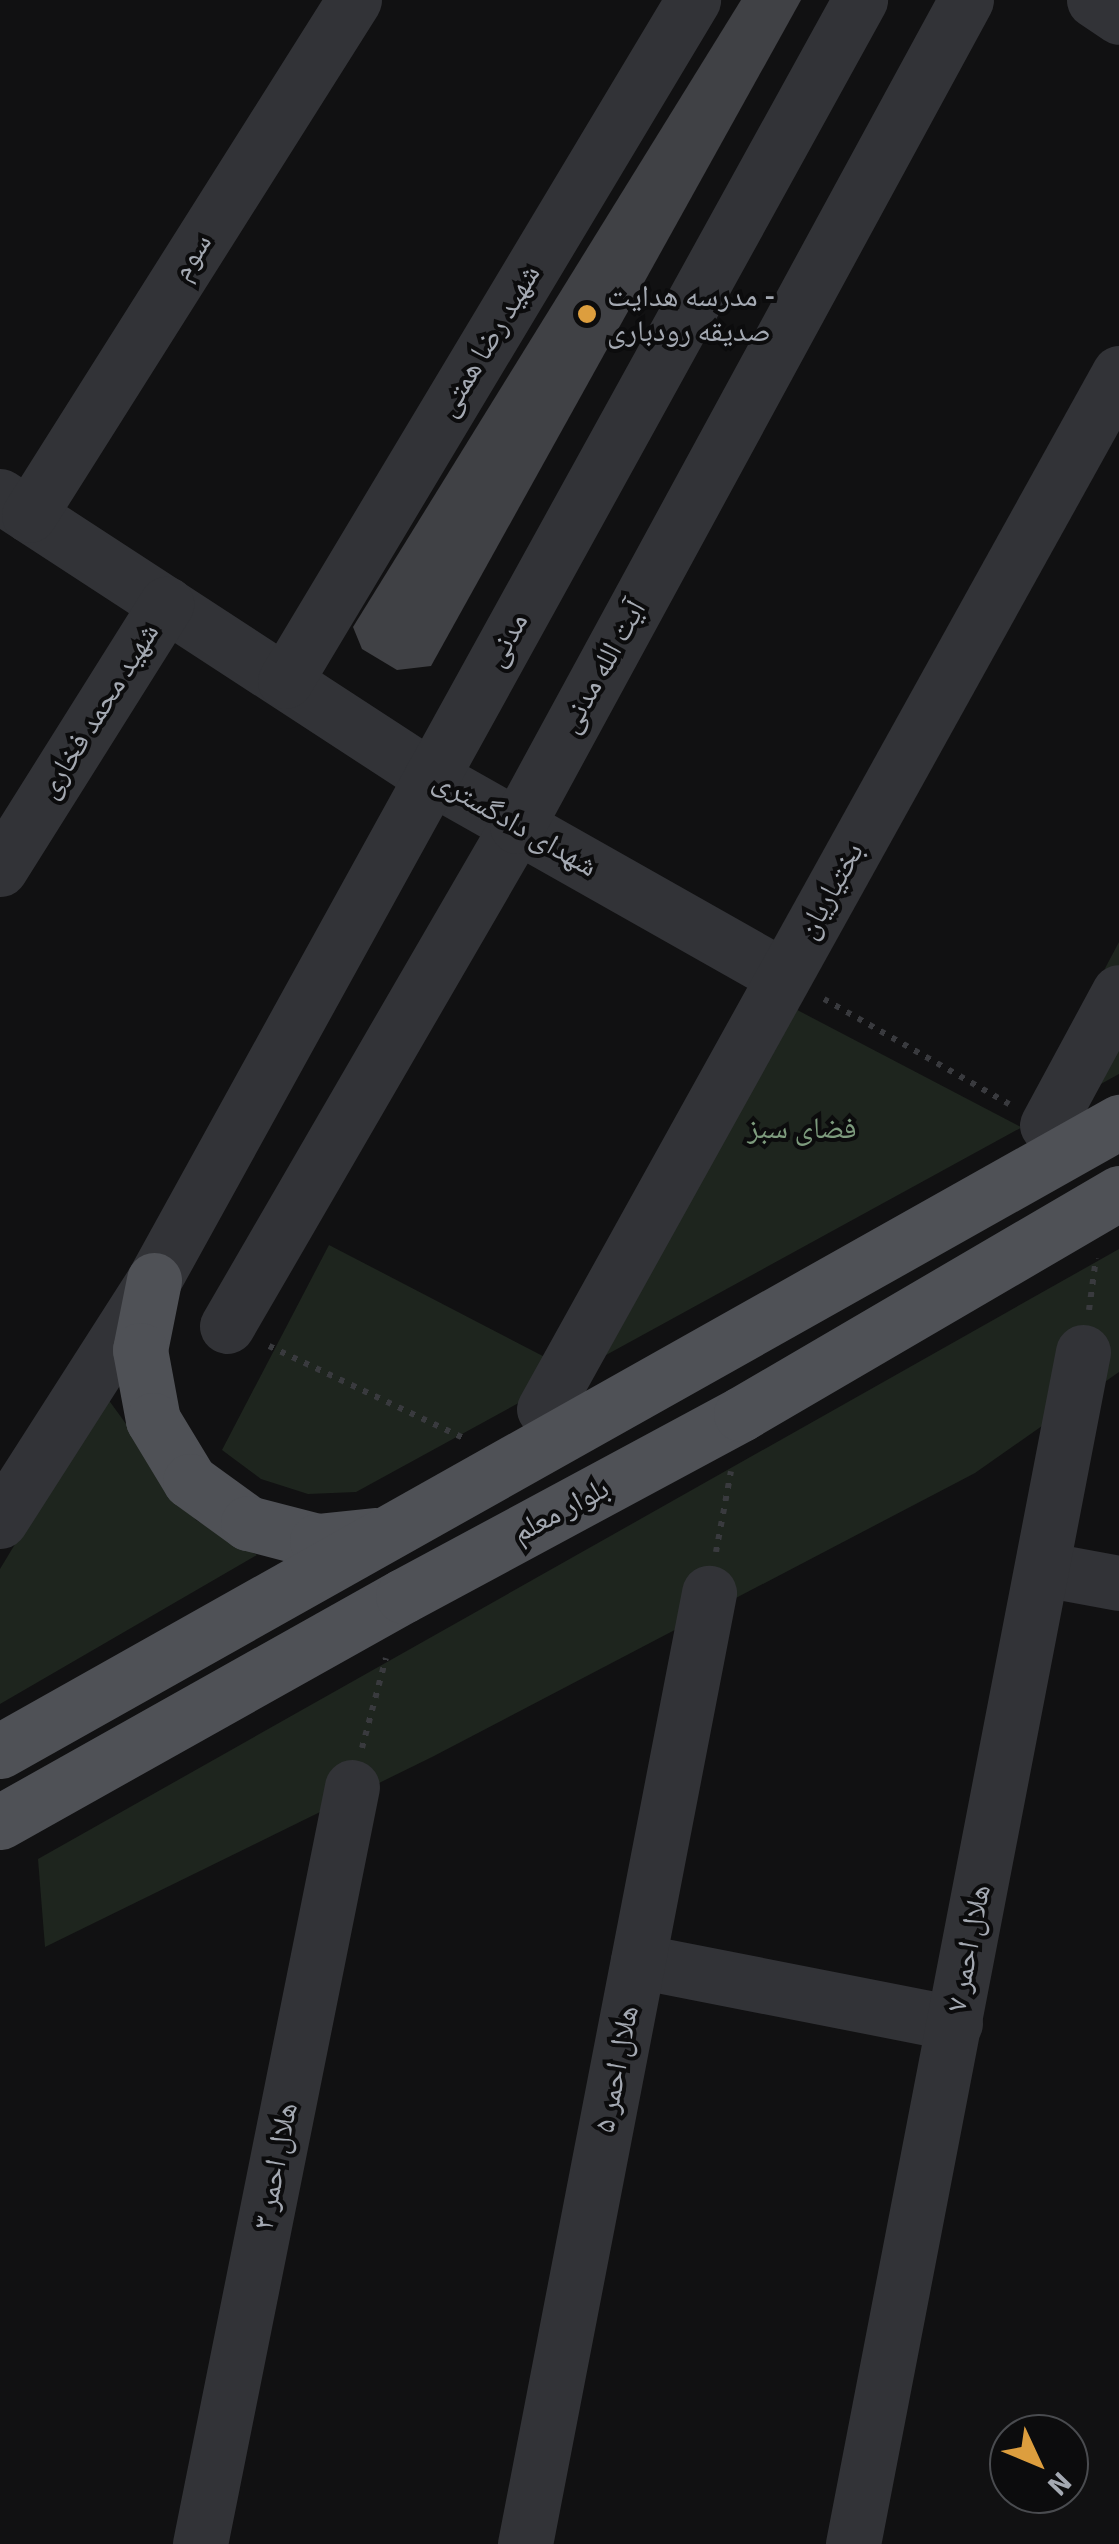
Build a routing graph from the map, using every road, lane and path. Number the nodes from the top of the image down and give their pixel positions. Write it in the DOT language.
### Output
graph roads {
  1 [pos="354,0"];
  2 [pos="693,0"];
  3 [pos="860,0"];
  4 [pos="966,0"];
  5 [pos="1094,0"];
  6 [pos="1119,17"];
  7 [pos="1119,373"];
  8 [pos="14,505"];
  9 [pos="166,604"];
  10 [pos="284,681"];
  11 [pos="432,777"];
  12 [pos="517,826"];
  13 [pos="0,869"];
  14 [pos="783,976"];
  15 [pos="1119,992"];
  16 [pos="1119,1122"];
  17 [pos="1047,1126"];
  18 [pos="1111,1198"];
  19 [pos="154,1280"];
  20 [pos="227,1326"];
  21 [pos="1083,1352"];
  22 [pos="544,1409"];
  23 [pos="741,1414"];
  24 [pos="515,1462"];
  25 [pos="0,1521"];
  26 [pos="388,1533"];
  27 [pos="1044,1568"];
  28 [pos="1119,1583"];
  29 [pos="709,1593"];
  30 [pos="403,1596"];
  31 [pos="0,1751"];
  32 [pos="352,1788"];
  33 [pos="0,1822"];
  34 [pos="638,1962"];
  35 [pos="955,2022"];
  36 [pos="200,2544"];
  37 [pos="525,2544"];
  38 [pos="853,2544"];
  1 -- 8 [label="street, سوم"];
  2 -- 10 [label="street, شهید رضا همتی"];
  3 -- 11 [label="street, مدنی"];
  4 -- 12 [label="street, آیت الله مدنی"];
  5 -- 6 [label="street"];
  7 -- 14 [label="street, بختیاریان"];
  8 -- 9 [label="street, شهدای دادگستری"];
  9 -- 10 [label="street, شهدای دادگستری"];
  9 -- 13 [label="street, شهید محمد فخاری"];
  10 -- 11 [label="street, شهدای دادگستری"];
  11 -- 12 [label="street, شهدای دادگستری"];
  11 -- 19 [label="street, مدنی"];
  12 -- 14 [label="street, شهدای دادگستری"];
  12 -- 20 [label="street, آیت الله مدنی"];
  14 -- 17 [label="path"];
  14 -- 22 [label="street, بختیاریان"];
  15 -- 17 [label="street"];
  16 -- 24 [label="main road"];
  18 -- 21 [label="path"];
  18 -- 23 [label="main road, بلوار معلم"];
  19 -- 25 [label="street, مدنی"];
  19 -- 26 [label="main road"];
  20 -- 24 [label="path"];
  21 -- 27 [label="street, هلال احمر ۷"];
  23 -- 29 [label="path"];
  23 -- 30 [label="main road, بلوار معلم"];
  24 -- 26 [label="main road"];
  26 -- 31 [label="main road"];
  27 -- 28 [label="street"];
  27 -- 35 [label="street, هلال احمر ۷"];
  29 -- 34 [label="street, هلال احمر ۵"];
  30 -- 32 [label="path"];
  30 -- 33 [label="main road, بلوار معلم"];
  32 -- 36 [label="street, هلال احمر ۳"];
  34 -- 35 [label="street"];
  34 -- 37 [label="street, هلال احمر ۵"];
  35 -- 38 [label="street, هلال احمر ۷"];
}
